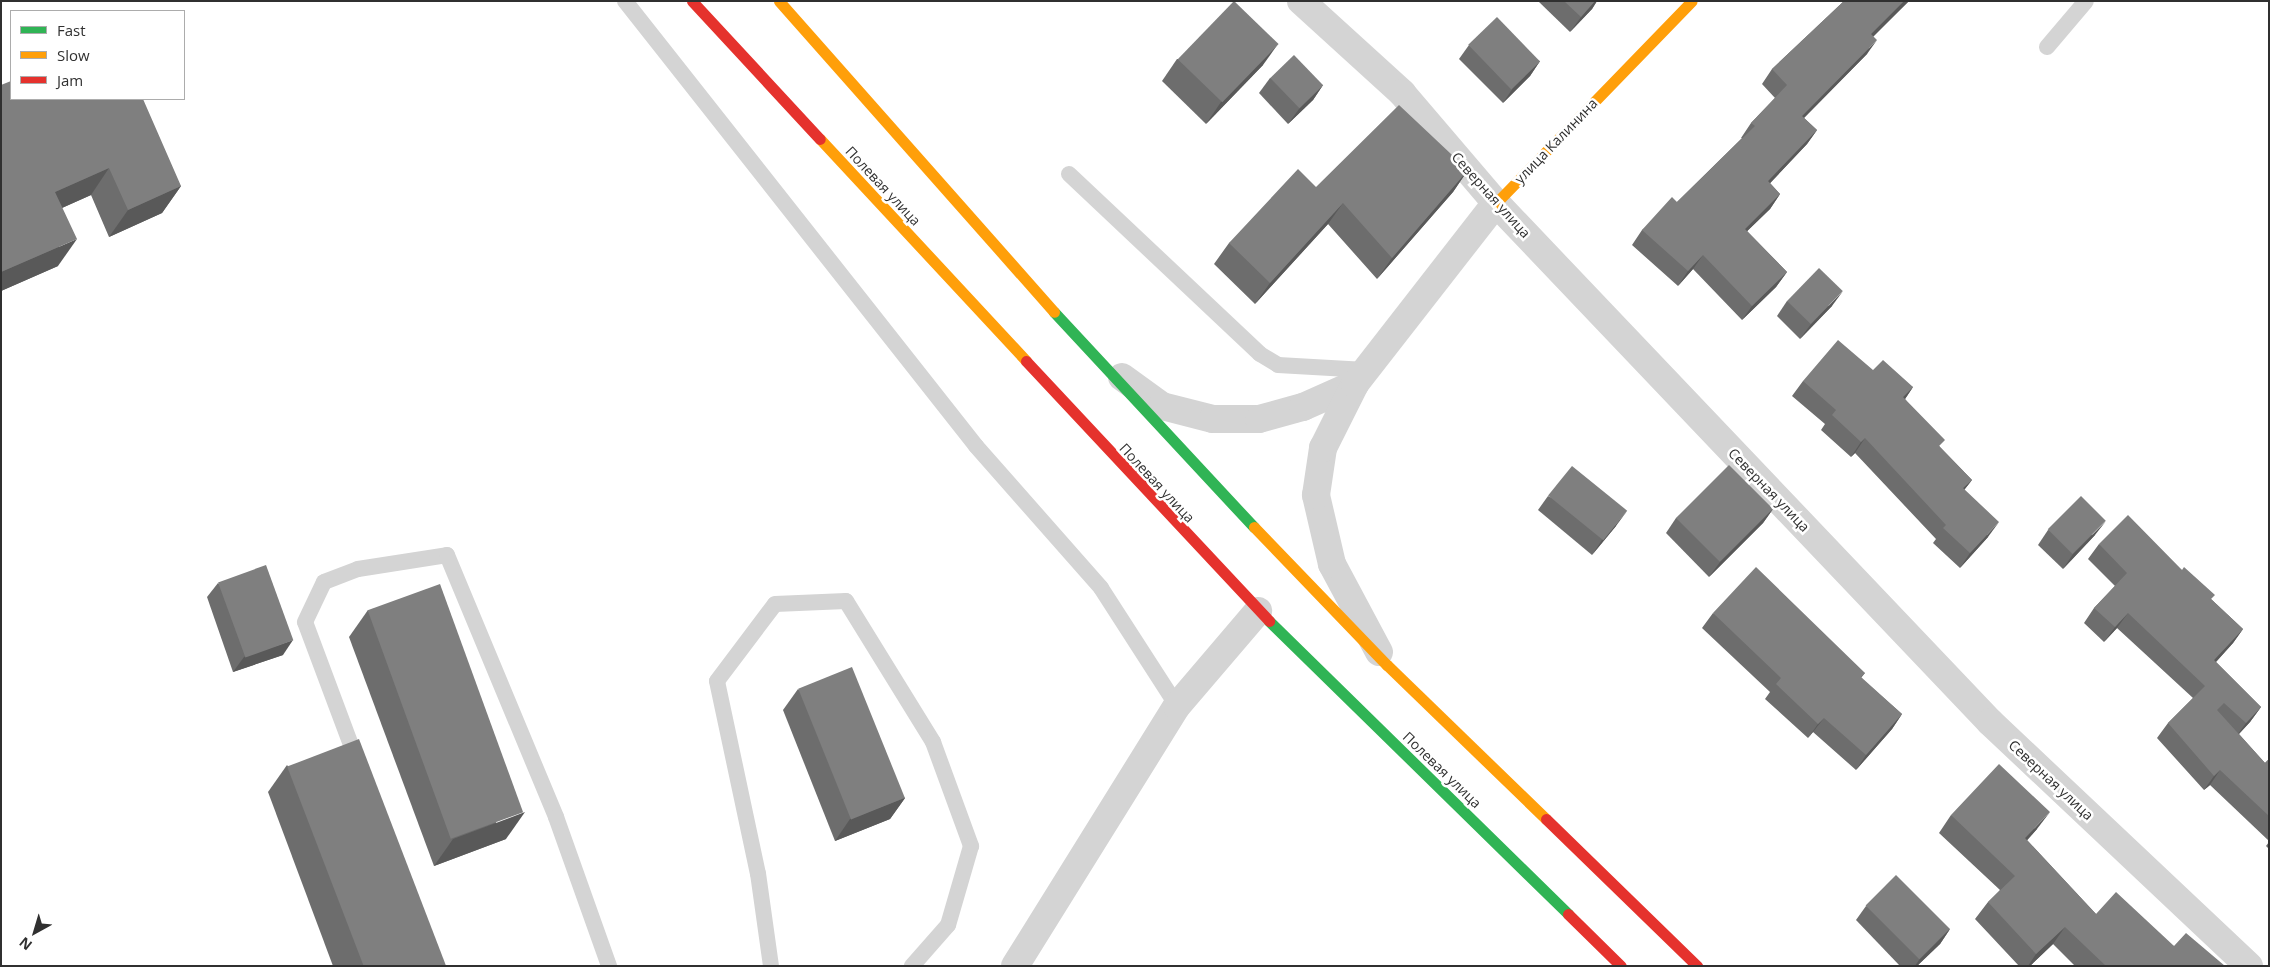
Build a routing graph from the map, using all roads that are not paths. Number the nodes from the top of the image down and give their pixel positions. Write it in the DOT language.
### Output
graph roads {
  1 [pos="625,1"];
  2 [pos="692,1"];
  3 [pos="780,1"];
  4 [pos="1301,1"];
  5 [pos="1692,1"];
  6 [pos="2086,1"];
  7 [pos="2047,47"];
  8 [pos="1069,174"];
  9 [pos="1496,203"];
  10 [pos="1096,359"];
  11 [pos="1361,377"];
  12 [pos="1258,611"];
  13 [pos="1387,665"];
  14 [pos="1177,706"];
  15 [pos="364,780"];
  16 [pos="609,966"];
  17 [pos="771,966"];
  18 [pos="912,966"];
  19 [pos="1015,966"];
  20 [pos="1621,966"];
  21 [pos="1698,966"];
  22 [pos="2249,966"];
  1 -- 14 [label="lane"];
  2 -- 12 [label="main road, Полевая улица"];
  3 -- 10 [label="main road"];
  4 -- 9 [label="street, Северная улица"];
  5 -- 9 [label="main road, улица Калинина"];
  6 -- 7 [label="lane"];
  8 -- 11 [label="lane"];
  9 -- 11 [label="street, улица Калинина"];
  9 -- 22 [label="street, Северная улица"];
  10 -- 11 [label="street"];
  10 -- 13 [label="main road"];
  11 -- 13 [label="street, улица Калинина"];
  12 -- 14 [label="street"];
  12 -- 20 [label="main road, Полевая улица"];
  13 -- 21 [label="main road"];
  14 -- 19 [label="street"];
  15 -- 16 [label="lane"];
  17 -- 18 [label="lane"];
}
